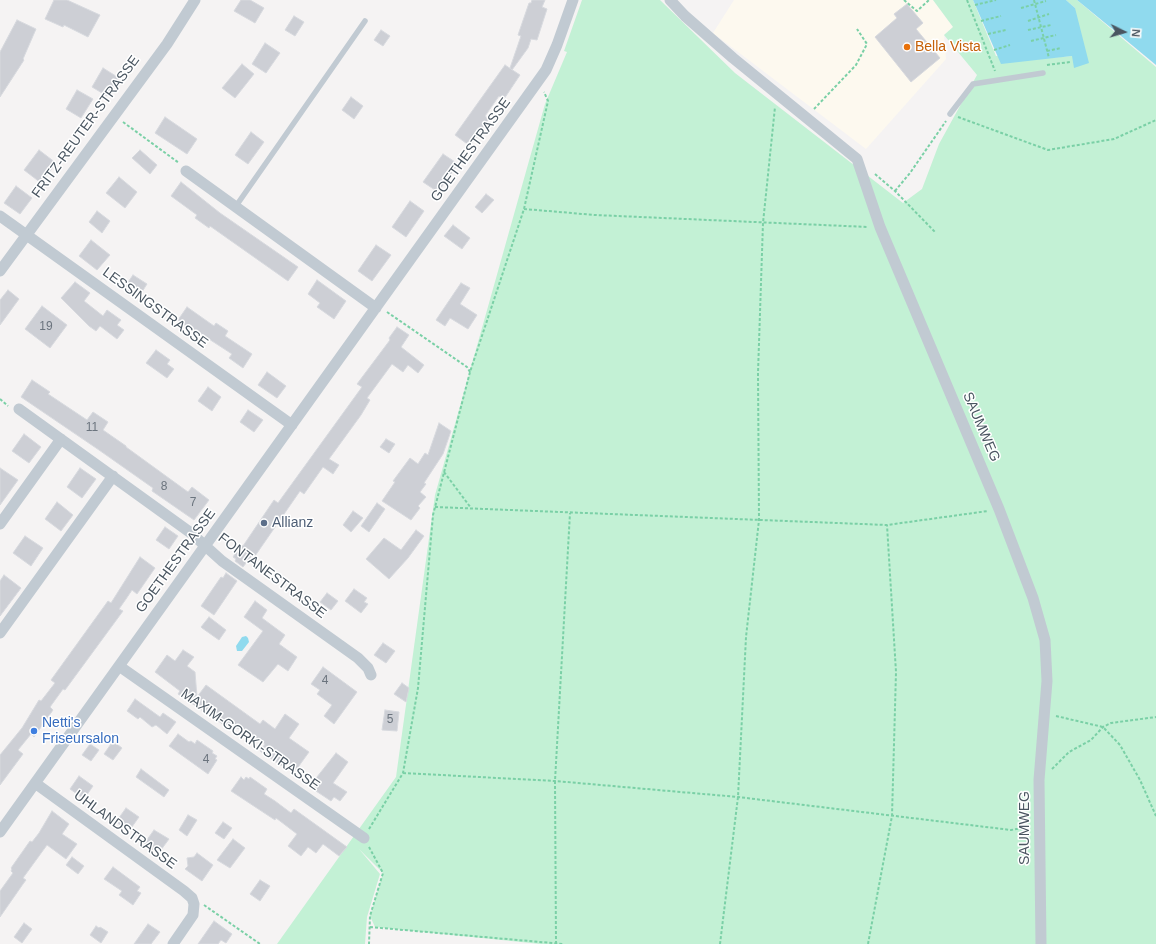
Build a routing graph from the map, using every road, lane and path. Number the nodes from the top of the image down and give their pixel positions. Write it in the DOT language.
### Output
graph roads {
  1 [pos="196,0"];
  2 [pos="574,0"];
  3 [pos="670,0"];
  4 [pos="904,0"];
  5 [pos="929,0"];
  6 [pos="967,0"];
  7 [pos="996,0"];
  8 [pos="1034,0"];
  9 [pos="1046,1"];
  10 [pos="1035,4"];
  11 [pos="975,5"];
  12 [pos="1021,8"];
  13 [pos="1049,14"];
  14 [pos="1001,16"];
  15 [pos="1038,17"];
  16 [pos="366,21"];
  17 [pos="981,21"];
  18 [pos="1028,21"];
  19 [pos="1052,25"];
  20 [pos="1041,28"];
  21 [pos="857,29"];
  22 [pos="1006,30"];
  23 [pos="1028,30"];
  24 [pos="988,34"];
  25 [pos="1056,35"];
  26 [pos="1044,38"];
  27 [pos="1031,42"];
  28 [pos="1010,45"];
  29 [pos="1061,48"];
  30 [pos="994,50"];
  31 [pos="1047,51"];
  32 [pos="1049,58"];
  33 [pos="1070,62"];
  34 [pos="1047,65"];
  35 [pos="1001,70"];
  36 [pos="1043,73"];
  37 [pos="536,84"];
  38 [pos="777,94"];
  39 [pos="950,114"];
  40 [pos="113,115"];
  41 [pos="805,118"];
  42 [pos="1156,120"];
  43 [pos="186,171"];
  44 [pos="873,173"];
  45 [pos="895,191"];
  46 [pos="236,206"];
  47 [pos="524,209"];
  48 [pos="0,216"];
  49 [pos="763,223"];
  50 [pos="880,227"];
  51 [pos="936,233"];
  52 [pos="27,235"];
  53 [pos="0,271"];
  54 [pos="376,308"];
  55 [pos="470,372"];
  56 [pos="19,409"];
  57 [pos="292,425"];
  58 [pos="61,439"];
  59 [pos="444,472"];
  60 [pos="113,476"];
  61 [pos="435,507"];
  62 [pos="471,508"];
  63 [pos="999,509"];
  64 [pos="570,513"];
  65 [pos="759,520"];
  66 [pos="0,524"];
  67 [pos="887,525"];
  68 [pos="206,546"];
  69 [pos="0,633"];
  70 [pos="119,666"];
  71 [pos="371,675"];
  72 [pos="1045,713"];
  73 [pos="1156,717"];
  74 [pos="1103,727"];
  75 [pos="403,773"];
  76 [pos="1039,780"];
  77 [pos="555,781"];
  78 [pos="35,783"];
  79 [pos="738,797"];
  80 [pos="892,816"];
  81 [pos="1156,816"];
  82 [pos="1040,825"];
  83 [pos="0,832"];
  84 [pos="364,838"];
  85 [pos="194,904"];
  86 [pos="370,927"];
  87 [pos="174,944"];
  88 [pos="260,944"];
  89 [pos="369,944"];
  90 [pos="556,944"];
  91 [pos="563,944"];
  92 [pos="720,944"];
  93 [pos="868,944"];
  94 [pos="1041,944"];
  1 -- 40 [label="street, FRITZ-REUTER-STRASSE"];
  2 -- 37 [label="street, GOETHESTRASSE"];
  3 -- 38 [label="street"];
  4 -- 5 [label="path"];
  6 -- 35 [label="path"];
  7 -- 11 [label="path"];
  8 -- 10 [label="path"];
  9 -- 10 [label="path"];
  10 -- 12 [label="path"];
  10 -- 15 [label="path"];
  13 -- 15 [label="path"];
  14 -- 17 [label="path"];
  15 -- 18 [label="path"];
  15 -- 20 [label="path"];
  16 -- 46 [label="lane"];
  19 -- 20 [label="path"];
  20 -- 23 [label="path"];
  20 -- 26 [label="path"];
  21 -- 41 [label="path"];
  22 -- 24 [label="path"];
  25 -- 26 [label="path"];
  26 -- 27 [label="path"];
  26 -- 31 [label="path"];
  28 -- 30 [label="path"];
  29 -- 31 [label="path"];
  31 -- 32 [label="path"];
  33 -- 34 [label="path"];
  36 -- 39 [label="lane"];
  37 -- 47 [label="path"];
  37 -- 54 [label="street, GOETHESTRASSE"];
  38 -- 41 [label="street"];
  38 -- 49 [label="path"];
  39 -- 42 [label="path"];
  39 -- 45 [label="path"];
  40 -- 43 [label="path"];
  40 -- 52 [label="street, FRITZ-REUTER-STRASSE"];
  41 -- 50 [label="street, SAUMWEG"];
  43 -- 46 [label="street"];
  44 -- 45 [label="path"];
  45 -- 51 [label="path"];
  46 -- 54 [label="street"];
  47 -- 49 [label="path"];
  47 -- 55 [label="path"];
  48 -- 52 [label="street, LESSINGSTRASSE"];
  49 -- 50 [label="path"];
  49 -- 65 [label="path"];
  50 -- 63 [label="street, SAUMWEG"];
  52 -- 53 [label="street, FRITZ-REUTER-STRASSE"];
  52 -- 57 [label="street, LESSINGSTRASSE"];
  54 -- 55 [label="path"];
  54 -- 57 [label="street, GOETHESTRASSE"];
  55 -- 59 [label="path"];
  56 -- 58 [label="street, FONTANESTRASSE"];
  57 -- 68 [label="street, GOETHESTRASSE"];
  58 -- 60 [label="street, FONTANESTRASSE"];
  58 -- 66 [label="street"];
  59 -- 61 [label="path"];
  59 -- 62 [label="path"];
  60 -- 68 [label="street, FONTANESTRASSE"];
  60 -- 69 [label="street"];
  61 -- 62 [label="path"];
  61 -- 75 [label="path"];
  62 -- 64 [label="path"];
  63 -- 67 [label="path"];
  63 -- 72 [label="street, SAUMWEG"];
  64 -- 65 [label="path"];
  64 -- 77 [label="path"];
  65 -- 67 [label="path"];
  65 -- 79 [label="path"];
  67 -- 80 [label="path"];
  68 -- 70 [label="street, GOETHESTRASSE"];
  68 -- 71 [label="street, FONTANESTRASSE"];
  70 -- 78 [label="street, GOETHESTRASSE"];
  70 -- 84 [label="street, MAXIM-GORKI-STRASSE"];
  72 -- 74 [label="path"];
  72 -- 76 [label="street, SAUMWEG"];
  73 -- 74 [label="path"];
  74 -- 76 [label="path"];
  74 -- 81 [label="path"];
  75 -- 77 [label="path"];
  75 -- 84 [label="path"];
  76 -- 82 [label="street, SAUMWEG"];
  77 -- 79 [label="path"];
  77 -- 90 [label="path"];
  78 -- 83 [label="street, GOETHESTRASSE"];
  78 -- 85 [label="street, UHLANDSTRASSE"];
  79 -- 80 [label="path"];
  79 -- 92 [label="path"];
  80 -- 82 [label="path"];
  80 -- 93 [label="path"];
  82 -- 94 [label="street, SAUMWEG"];
  84 -- 86 [label="path"];
  85 -- 87 [label="street"];
  85 -- 88 [label="path"];
  86 -- 89 [label="path"];
  86 -- 90 [label="path"];
  90 -- 91 [label="path"];
}
